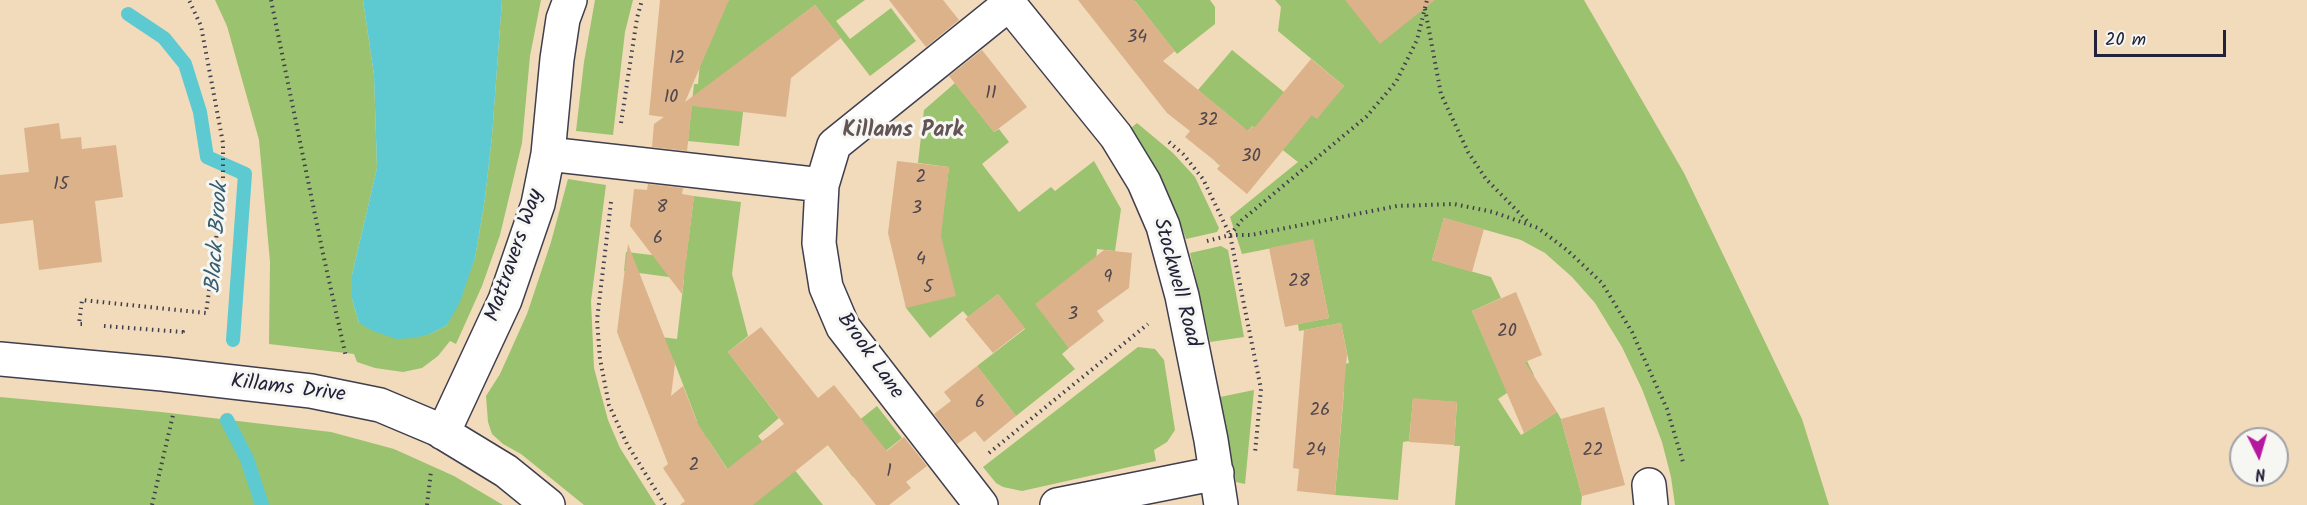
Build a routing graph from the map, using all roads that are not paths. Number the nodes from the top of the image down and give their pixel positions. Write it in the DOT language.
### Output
graph roads {
  1 [pos="570,0"];
  2 [pos="1007,2"];
  3 [pos="548,154"];
  4 [pos="822,185"];
  5 [pos="0,359"];
  6 [pos="443,433"];
  7 [pos="1217,473"];
  8 [pos="548,505"];
  9 [pos="981,505"];
  10 [pos="1057,505"];
  11 [pos="1221,505"];
  1 -- 3 [label="street, Mattravers Way"];
  2 -- 4 [label="street, Brook Lane"];
  2 -- 7 [label="street, Stockwell Road"];
  3 -- 4 [label="street"];
  3 -- 6 [label="street, Mattravers Way"];
  4 -- 9 [label="street, Brook Lane"];
  5 -- 6 [label="street, Killams Drive"];
  6 -- 8 [label="street, Killams Drive"];
  7 -- 10 [label="street"];
  7 -- 11 [label="street, Stockwell Road"];
}
